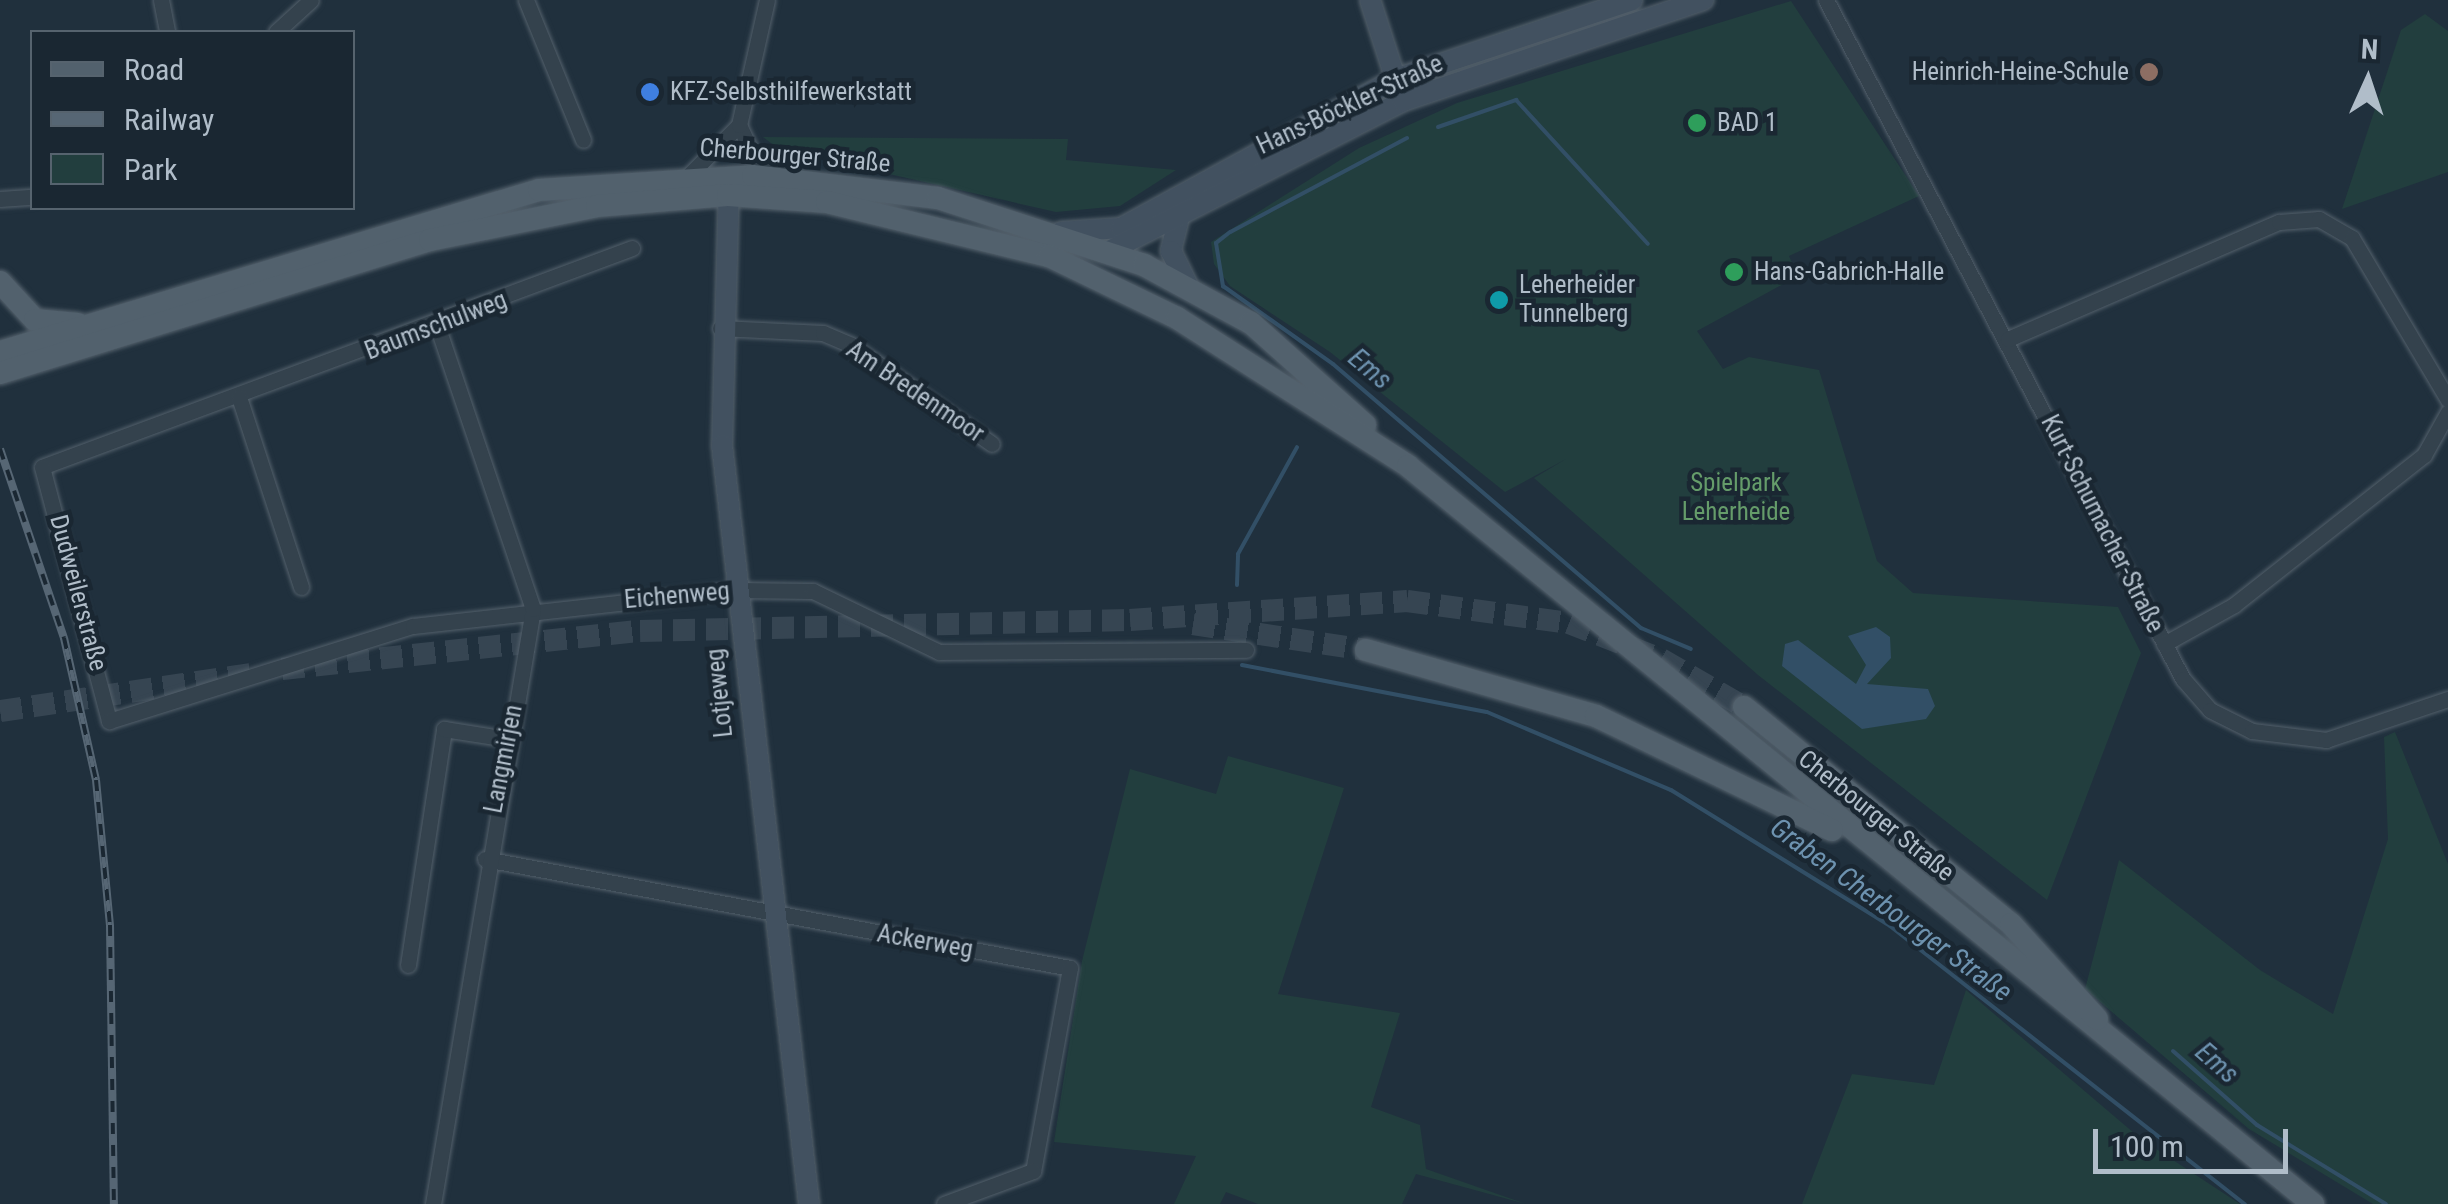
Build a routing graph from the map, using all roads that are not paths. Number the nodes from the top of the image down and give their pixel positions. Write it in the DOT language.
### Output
graph roads {
  1 [pos="161,0"];
  2 [pos="311,0"];
  3 [pos="526,0"];
  4 [pos="767,0"];
  5 [pos="1370,0"];
  6 [pos="1632,0"];
  7 [pos="1703,0"];
  8 [pos="1826,0"];
  9 [pos="167,30"];
  10 [pos="278,30"];
  11 [pos="1395,79"];
  12 [pos="1403,101"];
  13 [pos="739,125"];
  14 [pos="584,140"];
  15 [pos="690,174"];
  16 [pos="790,179"];
  17 [pos="729,185"];
  18 [pos="30,197"];
  19 [pos="0,198"];
  20 [pos="1178,222"];
  21 [pos="1120,228"];
  22 [pos="1054,231"];
  23 [pos="632,248"];
  24 [pos="1109,251"];
  25 [pos="1049,256"];
  26 [pos="0,282"];
  27 [pos="1111,282"];
  28 [pos="1187,284"];
  29 [pos="96,324"];
  30 [pos="438,328"];
  31 [pos="720,328"];
  32 [pos="2008,339"];
  33 [pos="0,352"];
  34 [pos="0,373"];
  35 [pos="239,397"];
  36 [pos="2448,400"];
  37 [pos="2448,421"];
  38 [pos="992,444"];
  39 [pos="1408,466"];
  40 [pos="42,467"];
  41 [pos="301,587"];
  42 [pos="736,590"];
  43 [pos="533,609"];
  44 [pos="2164,644"];
  45 [pos="1246,650"];
  46 [pos="1366,650"];
  47 [pos="2448,700"];
  48 [pos="1744,707"];
  49 [pos="109,721"];
  50 [pos="508,738"];
  51 [pos="485,858"];
  52 [pos="1888,862"];
  53 [pos="771,914"];
  54 [pos="408,965"];
  55 [pos="2143,1069"];
  56 [pos="432,1204"];
  57 [pos="809,1204"];
  58 [pos="944,1204"];
  59 [pos="2313,1204"];
  1 -- 9 [label="street"];
  2 -- 10 [label="street"];
  3 -- 14 [label="street"];
  4 -- 13 [label="street"];
  5 -- 11 [label="street"];
  6 -- 11 [label="street, Hans-Böckler-Straße"];
  7 -- 12 [label="street, Hans-Böckler-Straße"];
  8 -- 32 [label="street, Kurt-Schumacher-Straße"];
  11 -- 12 [label="street"];
  11 -- 21 [label="street, Hans-Böckler-Straße"];
  12 -- 20 [label="street, Hans-Böckler-Straße"];
  13 -- 15 [label="street"];
  13 -- 16 [label="street"];
  15 -- 17 [label="main road, Cherbourger Straße"];
  15 -- 29 [label="main road, Cherbourger Straße"];
  16 -- 17 [label="main road, Cherbourger Straße"];
  16 -- 22 [label="main road, Cherbourger Straße"];
  17 -- 25 [label="main road, Cherbourger Straße"];
  17 -- 31 [label="street, Lotjeweg"];
  17 -- 34 [label="main road, Cherbourger Straße"];
  18 -- 19 [label="street"];
  20 -- 24 [label="street, Hans-Böckler-Straße"];
  20 -- 28 [label="street"];
  21 -- 22 [label="street, Hans-Böckler-Straße"];
  21 -- 24 [label="street"];
  22 -- 24 [label="main road, Cherbourger Straße"];
  23 -- 30 [label="street, Baumschulweg"];
  24 -- 25 [label="main road"];
  24 -- 27 [label="main road"];
  24 -- 28 [label="main road, Cherbourger Straße"];
  25 -- 27 [label="main road, Cherbourger Straße"];
  26 -- 29 [label="main road"];
  27 -- 39 [label="main road, Cherbourger Straße"];
  28 -- 39 [label="main road, Cherbourger Straße"];
  29 -- 33 [label="main road, Cherbourger Straße"];
  30 -- 35 [label="street, Baumschulweg"];
  30 -- 43 [label="street, Langmirjen"];
  31 -- 38 [label="street, Am Bredenmoor"];
  31 -- 42 [label="street, Lotjeweg"];
  32 -- 36 [label="street"];
  32 -- 44 [label="street, Kurt-Schumacher-Straße"];
  35 -- 40 [label="street, Baumschulweg"];
  35 -- 41 [label="street"];
  37 -- 44 [label="street, Kurt-Schumacher-Straße"];
  39 -- 52 [label="main road, Cherbourger Straße"];
  40 -- 49 [label="street, Dudweilerstraße"];
  42 -- 43 [label="street, Eichenweg"];
  42 -- 45 [label="street, Eichenweg"];
  42 -- 53 [label="street, Lotjeweg"];
  43 -- 49 [label="street, Eichenweg"];
  43 -- 50 [label="street, Langmirjen"];
  44 -- 47 [label="street"];
  46 -- 52 [label="main road"];
  48 -- 55 [label="main road"];
  50 -- 51 [label="street, Langmirjen"];
  50 -- 54 [label="street"];
  51 -- 53 [label="street, Ackerweg"];
  51 -- 56 [label="street, Langmirjen"];
  52 -- 55 [label="main road, Cherbourger Straße"];
  53 -- 57 [label="street, Lotjeweg"];
  53 -- 58 [label="street, Ackerweg"];
  55 -- 59 [label="main road, Cherbourger Straße"];
}
